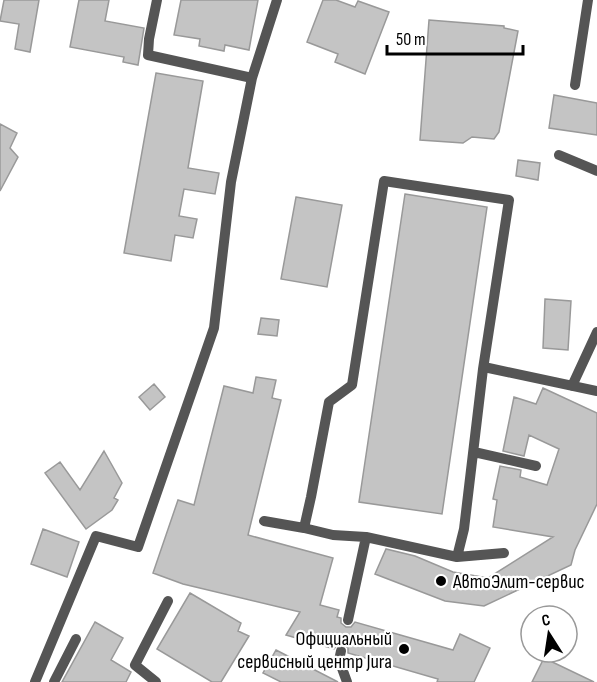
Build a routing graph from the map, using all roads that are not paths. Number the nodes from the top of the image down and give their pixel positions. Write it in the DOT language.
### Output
graph roads {
  1 [pos="157,0"];
  2 [pos="277,0"];
  3 [pos="588,0"];
  4 [pos="252,78"];
  5 [pos="575,86"];
  6 [pos="559,155"];
  7 [pos="597,171"];
  8 [pos="597,332"];
  9 [pos="484,366"];
  10 [pos="573,386"];
  11 [pos="597,391"];
  12 [pos="474,452"];
  13 [pos="536,466"];
  14 [pos="264,521"];
  15 [pos="304,528"];
  16 [pos="366,537"];
  17 [pos="504,553"];
  18 [pos="457,557"];
  19 [pos="168,601"];
  20 [pos="348,620"];
  21 [pos="76,639"];
  22 [pos="341,651"];
  23 [pos="35,682"];
  24 [pos="54,682"];
  25 [pos="156,682"];
  26 [pos="346,682"];
  1 -- 4 [label="lane"];
  2 -- 4 [label="lane"];
  3 -- 5 [label="lane"];
  4 -- 23 [label="lane"];
  6 -- 7 [label="lane"];
  8 -- 10 [label="lane"];
  9 -- 10 [label="lane"];
  9 -- 12 [label="lane"];
  9 -- 15 [label="lane"];
  10 -- 11 [label="lane"];
  12 -- 13 [label="lane"];
  12 -- 18 [label="lane"];
  14 -- 15 [label="lane"];
  15 -- 16 [label="lane"];
  16 -- 18 [label="lane"];
  16 -- 20 [label="lane"];
  17 -- 18 [label="lane"];
  19 -- 25 [label="lane"];
  21 -- 24 [label="lane"];
  22 -- 26 [label="lane"];
}
